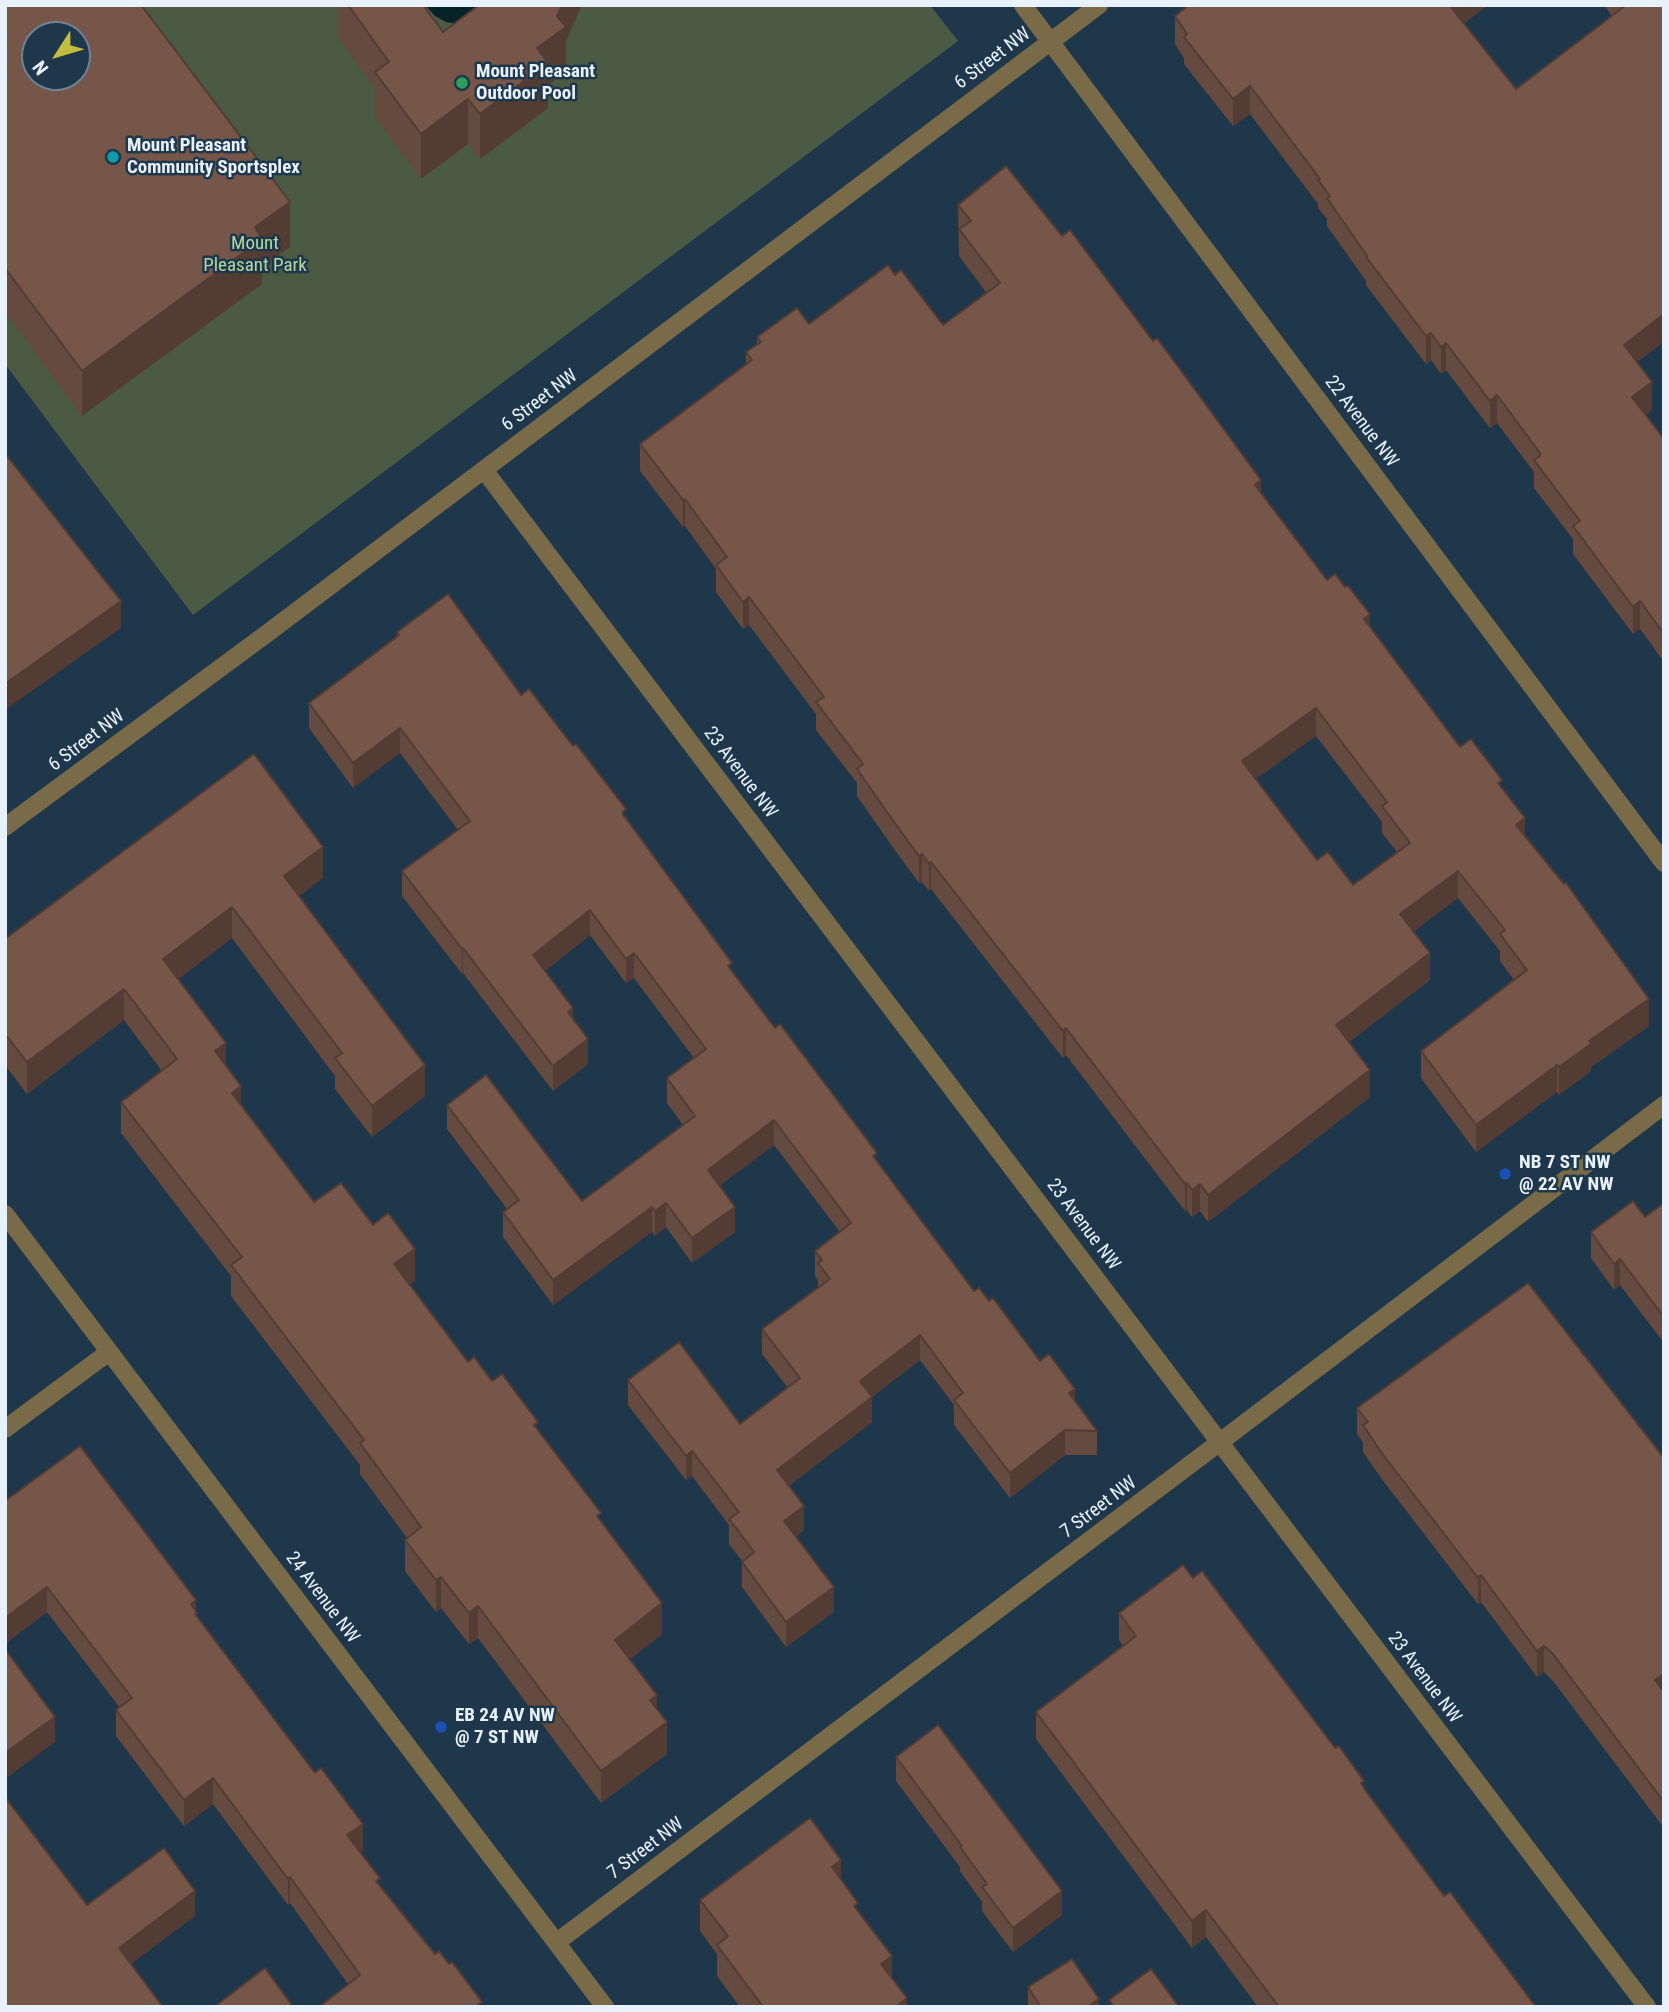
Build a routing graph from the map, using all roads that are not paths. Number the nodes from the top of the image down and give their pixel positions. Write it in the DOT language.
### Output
graph roads {
  1 [pos="1023,5"];
  2 [pos="1100,5"];
  3 [pos="1051,42"];
  4 [pos="484,470"];
  5 [pos="5,827"];
  6 [pos="1664,863"];
  7 [pos="1664,1104"];
  8 [pos="5,1214"];
  9 [pos="109,1352"];
  10 [pos="5,1429"];
  11 [pos="1220,1443"];
  12 [pos="557,1942"];
  13 [pos="605,2007"];
  14 [pos="1647,2007"];
  1 -- 3 [label="street, 22 Avenue NW"];
  2 -- 3 [label="street, 6 Street NW"];
  3 -- 4 [label="street, 6 Street NW"];
  3 -- 6 [label="street, 22 Avenue NW"];
  4 -- 5 [label="street, 6 Street NW"];
  4 -- 11 [label="street, 23 Avenue NW"];
  7 -- 11 [label="street, 7 Street NW"];
  8 -- 9 [label="street, 24 Avenue NW"];
  9 -- 10 [label="street"];
  9 -- 12 [label="street, 24 Avenue NW"];
  11 -- 12 [label="street, 7 Street NW"];
  11 -- 14 [label="street, 23 Avenue NW"];
  12 -- 13 [label="street, 24 Avenue NW"];
}
